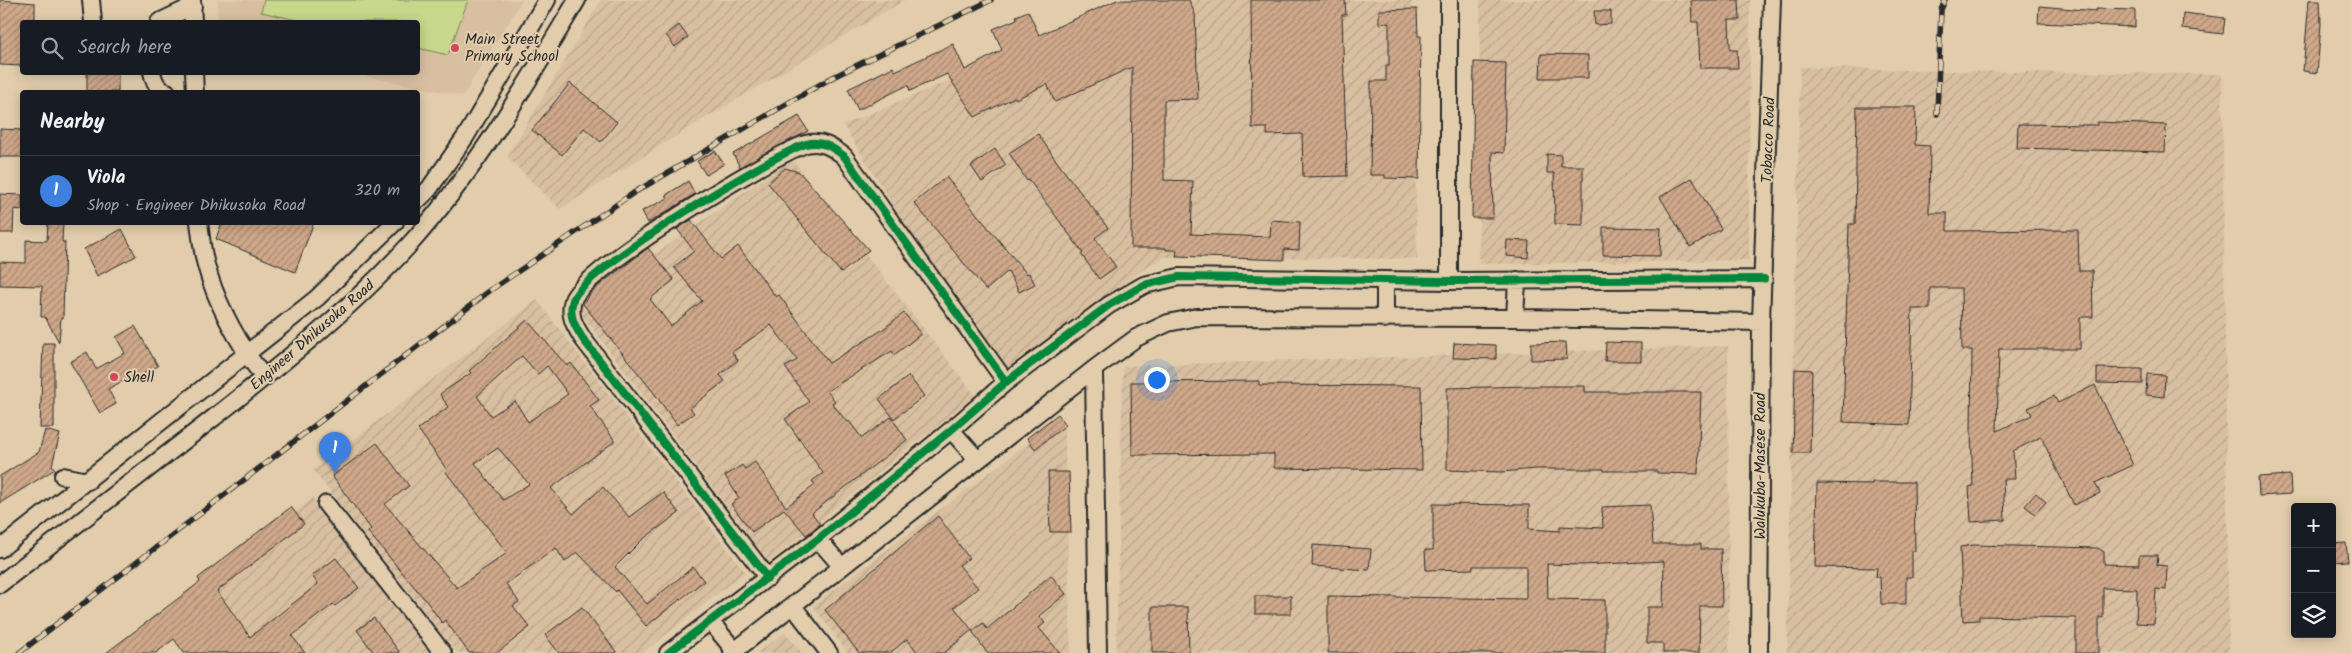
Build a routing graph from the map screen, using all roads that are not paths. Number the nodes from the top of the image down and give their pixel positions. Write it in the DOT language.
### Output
graph roads {
  1 [pos="91,0"];
  2 [pos="547,0"];
  3 [pos="577,0"];
  4 [pos="1449,0"];
  5 [pos="1772,0"];
  6 [pos="192,3"];
  7 [pos="92,20"];
  8 [pos="162,20"];
  9 [pos="193,20"];
  10 [pos="153,75"];
  11 [pos="194,75"];
  12 [pos="160,90"];
  13 [pos="195,90"];
  14 [pos="420,198"];
  15 [pos="199,225"];
  16 [pos="393,225"];
  17 [pos="1385,280"];
  18 [pos="1517,280"];
  19 [pos="1764,280"];
  20 [pos="1449,281"];
  21 [pos="1515,318"];
  22 [pos="1384,319"];
  23 [pos="1761,322"];
  24 [pos="248,355"];
  25 [pos="1094,369"];
  26 [pos="264,378"];
  27 [pos="1006,382"];
  28 [pos="951,430"];
  29 [pos="978,460"];
  30 [pos="63,476"];
  31 [pos="88,481"];
  32 [pos="326,504"];
  33 [pos="818,538"];
  34 [pos="0,549"];
  35 [pos="842,567"];
  36 [pos="768,578"];
  37 [pos="0,584"];
  38 [pos="793,606"];
  39 [pos="710,621"];
  40 [pos="733,652"];
  41 [pos="443,653"];
  42 [pos="668,653"];
  43 [pos="830,653"];
  44 [pos="1098,653"];
  45 [pos="1760,653"];
  1 -- 7 [label="street"];
  2 -- 14 [label="street"];
  3 -- 26 [label="street, Engineer Dhikusoka Road"];
  4 -- 20 [label="street"];
  5 -- 19 [label="street, Tobacco Road"];
  6 -- 8 [label="street"];
  6 -- 9 [label="street"];
  10 -- 12 [label="street"];
  11 -- 13 [label="street"];
  15 -- 24 [label="street"];
  16 -- 24 [label="street, Engineer Dhikusoka Road"];
  17 -- 20 [label="street"];
  17 -- 22 [label="street"];
  17 -- 27 [label="street"];
  18 -- 19 [label="street"];
  18 -- 20 [label="street"];
  18 -- 21 [label="street"];
  19 -- 23 [label="street, Walukuba-Masese Road"];
  21 -- 22 [label="street"];
  21 -- 23 [label="street"];
  22 -- 25 [label="street"];
  23 -- 45 [label="street, Walukuba-Masese Road"];
  24 -- 26 [label="street"];
  24 -- 31 [label="street, Engineer Dhikusoka Road"];
  25 -- 29 [label="street"];
  25 -- 44 [label="street"];
  26 -- 37 [label="street, Engineer Dhikusoka Road"];
  27 -- 28 [label="street"];
  27 -- 36 [label="street"];
  28 -- 29 [label="street"];
  28 -- 33 [label="street"];
  29 -- 35 [label="street"];
  30 -- 31 [label="street"];
  31 -- 34 [label="street, Engineer Dhikusoka Road"];
  32 -- 41 [label="street"];
  33 -- 35 [label="street"];
  33 -- 36 [label="street"];
  35 -- 38 [label="street"];
  36 -- 39 [label="street"];
  38 -- 40 [label="street"];
  38 -- 43 [label="street"];
  39 -- 40 [label="street"];
  39 -- 42 [label="street"];
}
